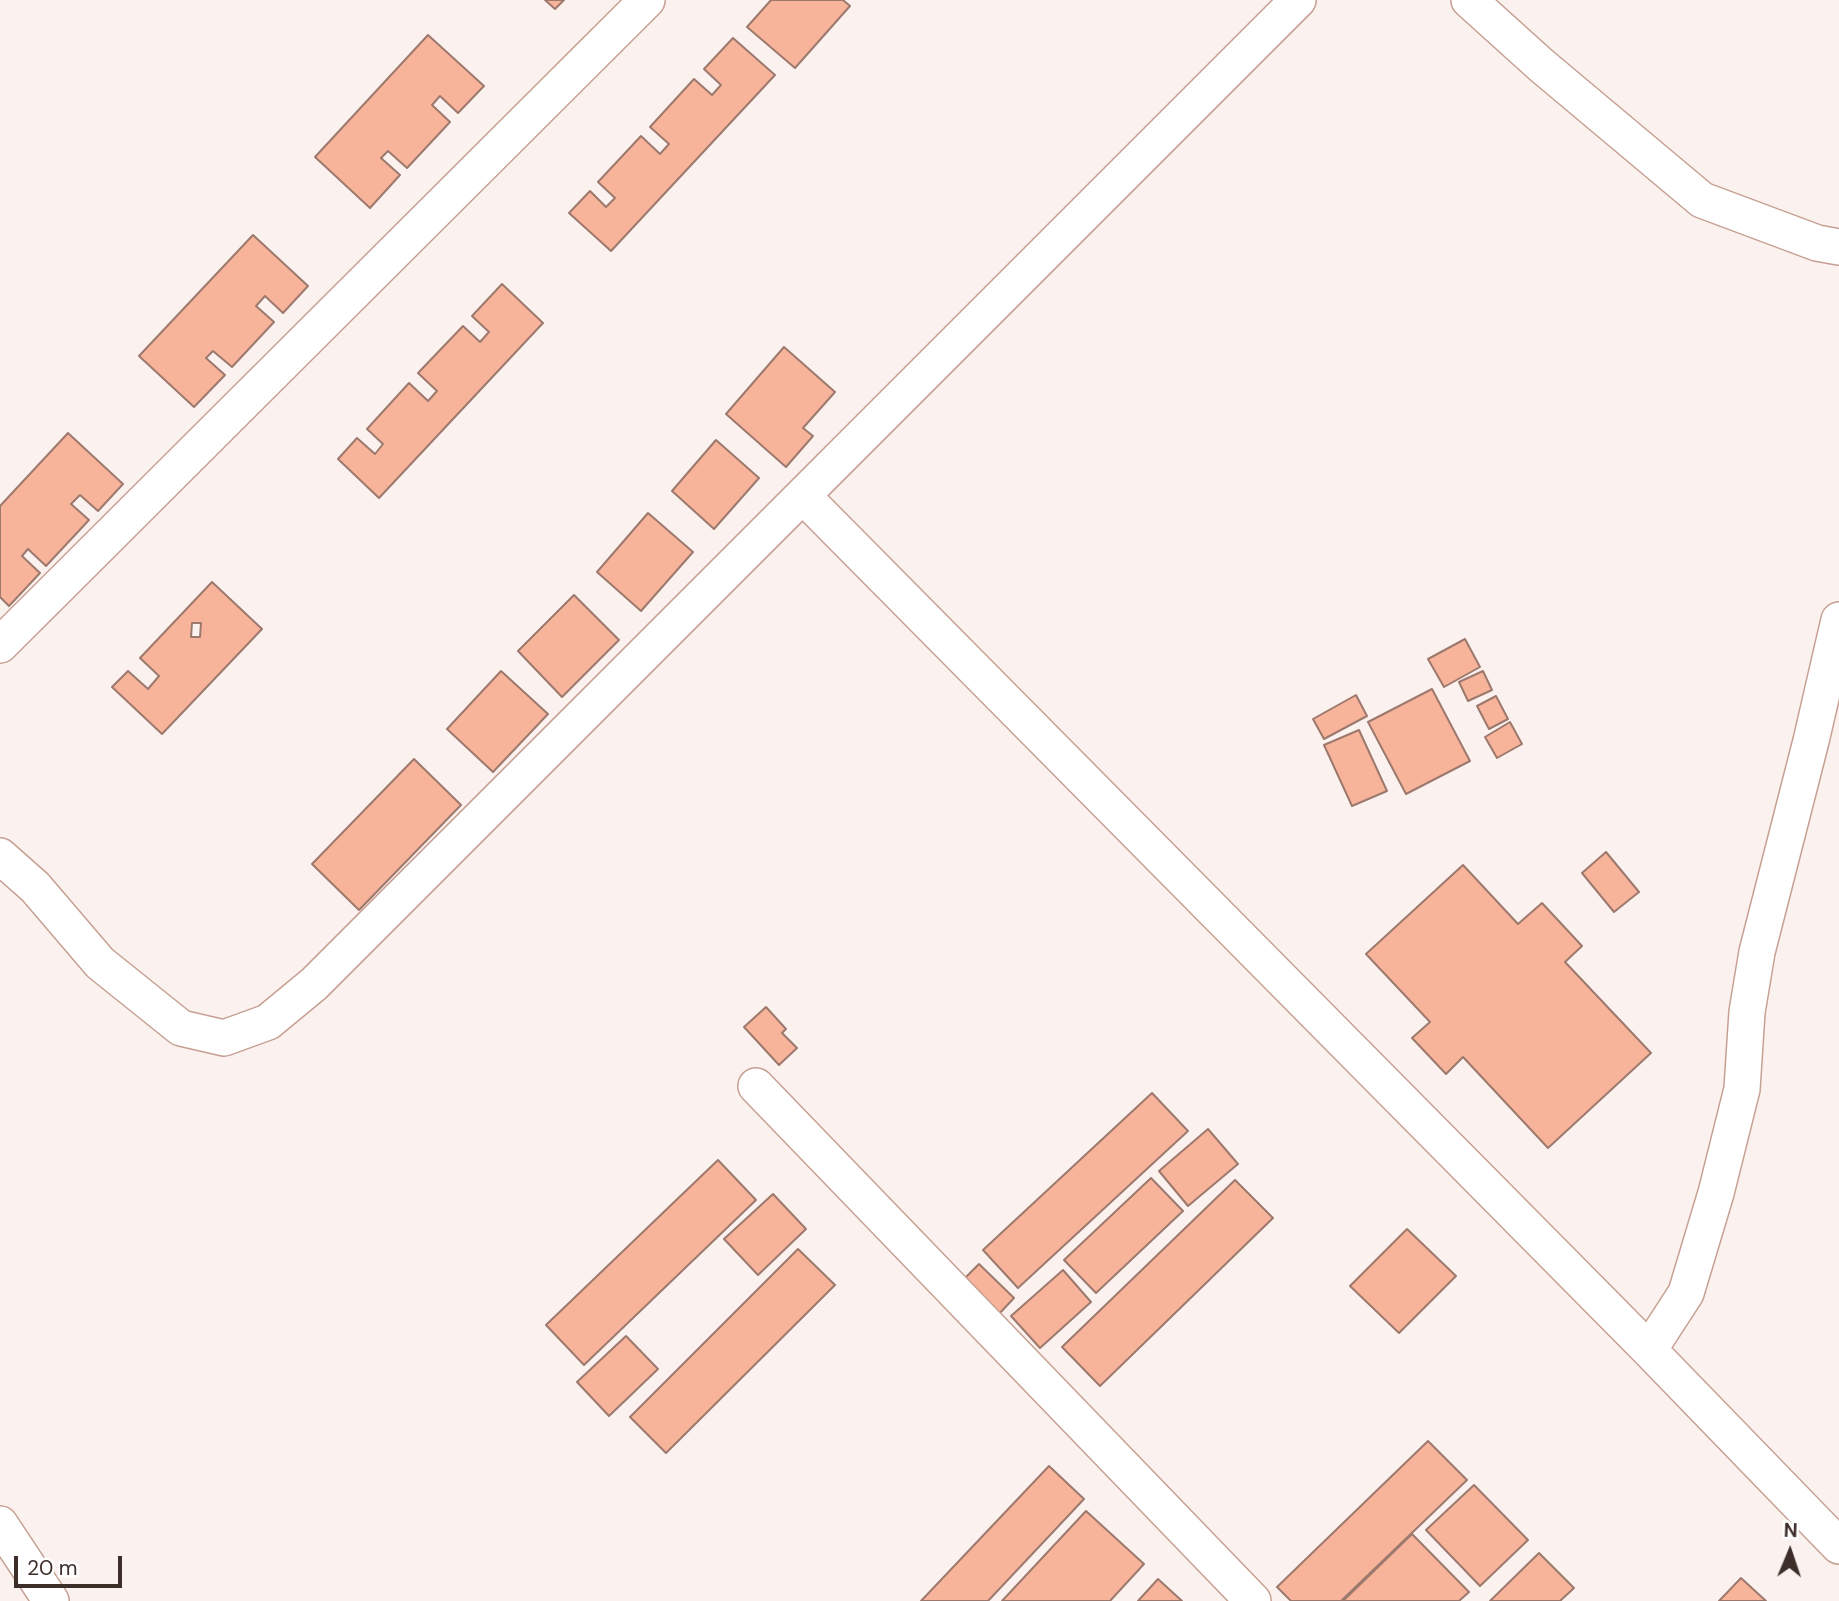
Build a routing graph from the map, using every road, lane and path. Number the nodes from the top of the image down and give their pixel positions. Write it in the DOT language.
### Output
graph roads {
  1 [pos="647,0"];
  2 [pos="1298,0"];
  3 [pos="1469,0"];
  4 [pos="1839,247"];
  5 [pos="803,496"];
  6 [pos="1839,620"];
  7 [pos="0,645"];
  8 [pos="0,856"];
  9 [pos="757,1086"];
  10 [pos="1648,1350"];
  11 [pos="0,1524"];
  12 [pos="1839,1546"];
  13 [pos="51,1601"];
  14 [pos="1253,1601"];
  1 -- 7 [label="street"];
  2 -- 5 [label="street"];
  3 -- 4 [label="street"];
  5 -- 8 [label="street"];
  5 -- 10 [label="street"];
  6 -- 10 [label="street"];
  9 -- 14 [label="street"];
  10 -- 12 [label="street"];
  11 -- 13 [label="street"];
}
